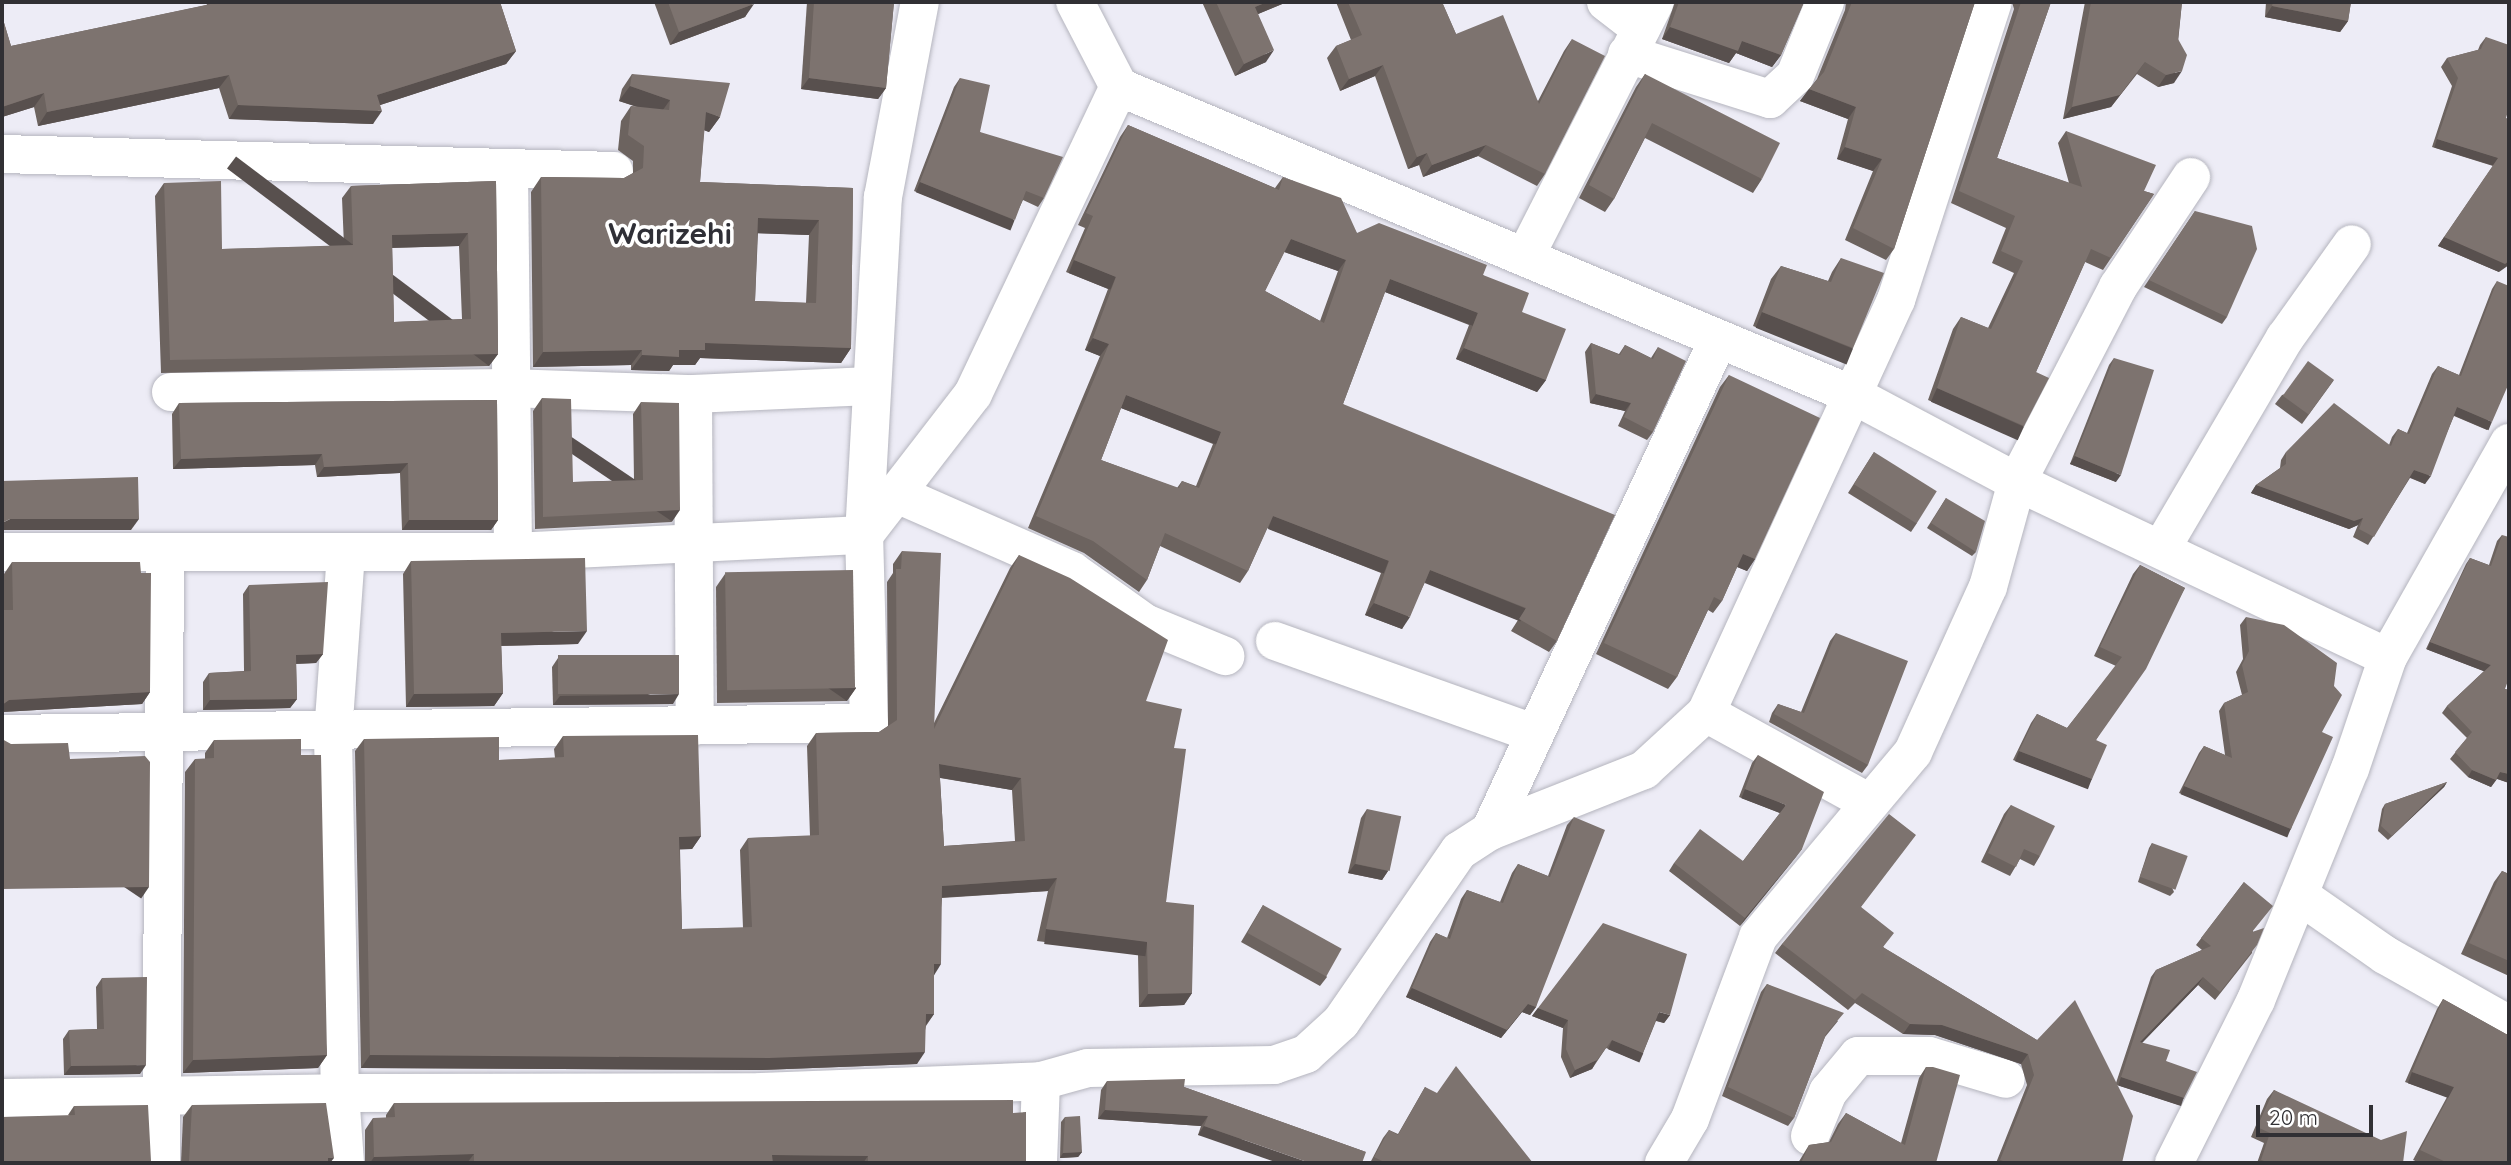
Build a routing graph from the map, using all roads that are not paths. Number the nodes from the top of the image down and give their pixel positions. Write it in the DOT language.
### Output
graph roads {
  1 [pos="920,2"];
  2 [pos="1075,2"];
  3 [pos="1606,2"];
  4 [pos="1825,2"];
  5 [pos="1993,2"];
  6 [pos="1641,28"];
  7 [pos="1119,87"];
  8 [pos="2,153"];
  9 [pos="509,168"];
  10 [pos="614,171"];
  11 [pos="2191,177"];
  12 [pos="2352,244"];
  13 [pos="1525,257"];
  14 [pos="1718,340"];
  15 [pos="870,386"];
  16 [pos="508,388"];
  17 [pos="171,392"];
  18 [pos="693,394"];
  19 [pos="1855,396"];
  20 [pos="2509,443"];
  21 [pos="2017,482"];
  22 [pos="897,494"];
  23 [pos="864,535"];
  24 [pos="690,542"];
  25 [pos="2161,549"];
  26 [pos="2,552"];
  27 [pos="165,552"];
  28 [pos="513,552"];
  29 [pos="346,553"];
  30 [pos="1275,641"];
  31 [pos="1225,656"];
  32 [pos="2388,657"];
  33 [pos="1706,713"];
  34 [pos="695,726"];
  35 [pos="1533,733"];
  36 [pos="2,734"];
  37 [pos="333,734"];
  38 [pos="165,735"];
  39 [pos="1868,803"];
  40 [pos="1490,831"];
  41 [pos="2299,895"];
  42 [pos="2509,1025"];
  43 [pos="2006,1079"];
  44 [pos="1041,1081"];
  45 [pos="340,1093"];
  46 [pos="2,1098"];
  47 [pos="161,1099"];
  48 [pos="1811,1136"];
  49 [pos="161,1163"];
  50 [pos="345,1163"];
  51 [pos="1038,1163"];
  52 [pos="1664,1163"];
  53 [pos="2174,1163"];
  1 -- 15 [label="street"];
  2 -- 7 [label="street"];
  3 -- 6 [label="street"];
  4 -- 6 [label="street"];
  5 -- 19 [label="street"];
  6 -- 13 [label="street"];
  7 -- 13 [label="street"];
  7 -- 22 [label="street"];
  8 -- 9 [label="street"];
  9 -- 10 [label="street"];
  9 -- 16 [label="street"];
  11 -- 21 [label="street"];
  12 -- 25 [label="street"];
  13 -- 14 [label="street"];
  14 -- 19 [label="street"];
  14 -- 35 [label="street"];
  15 -- 18 [label="street"];
  15 -- 23 [label="street"];
  16 -- 17 [label="street"];
  16 -- 18 [label="street"];
  16 -- 28 [label="street"];
  18 -- 24 [label="street"];
  19 -- 21 [label="street"];
  19 -- 33 [label="street"];
  20 -- 32 [label="street"];
  21 -- 25 [label="street"];
  21 -- 39 [label="street"];
  22 -- 23 [label="street"];
  22 -- 31 [label="street"];
  23 -- 24 [label="street"];
  23 -- 34 [label="street"];
  24 -- 28 [label="street"];
  24 -- 34 [label="street"];
  25 -- 32 [label="street"];
  26 -- 27 [label="street"];
  27 -- 29 [label="street"];
  27 -- 38 [label="street"];
  28 -- 29 [label="street"];
  29 -- 37 [label="street"];
  30 -- 35 [label="street"];
  32 -- 41 [label="street"];
  33 -- 39 [label="street"];
  33 -- 40 [label="street"];
  34 -- 37 [label="street"];
  35 -- 40 [label="street"];
  36 -- 38 [label="street"];
  37 -- 38 [label="street"];
  37 -- 45 [label="street"];
  38 -- 47 [label="street"];
  39 -- 52 [label="street"];
  40 -- 44 [label="street"];
  41 -- 42 [label="street"];
  41 -- 53 [label="street"];
  43 -- 48 [label="street"];
  44 -- 45 [label="street"];
  44 -- 51 [label="street"];
  45 -- 47 [label="street"];
  45 -- 50 [label="street"];
  46 -- 47 [label="street"];
  47 -- 49 [label="street"];
}
